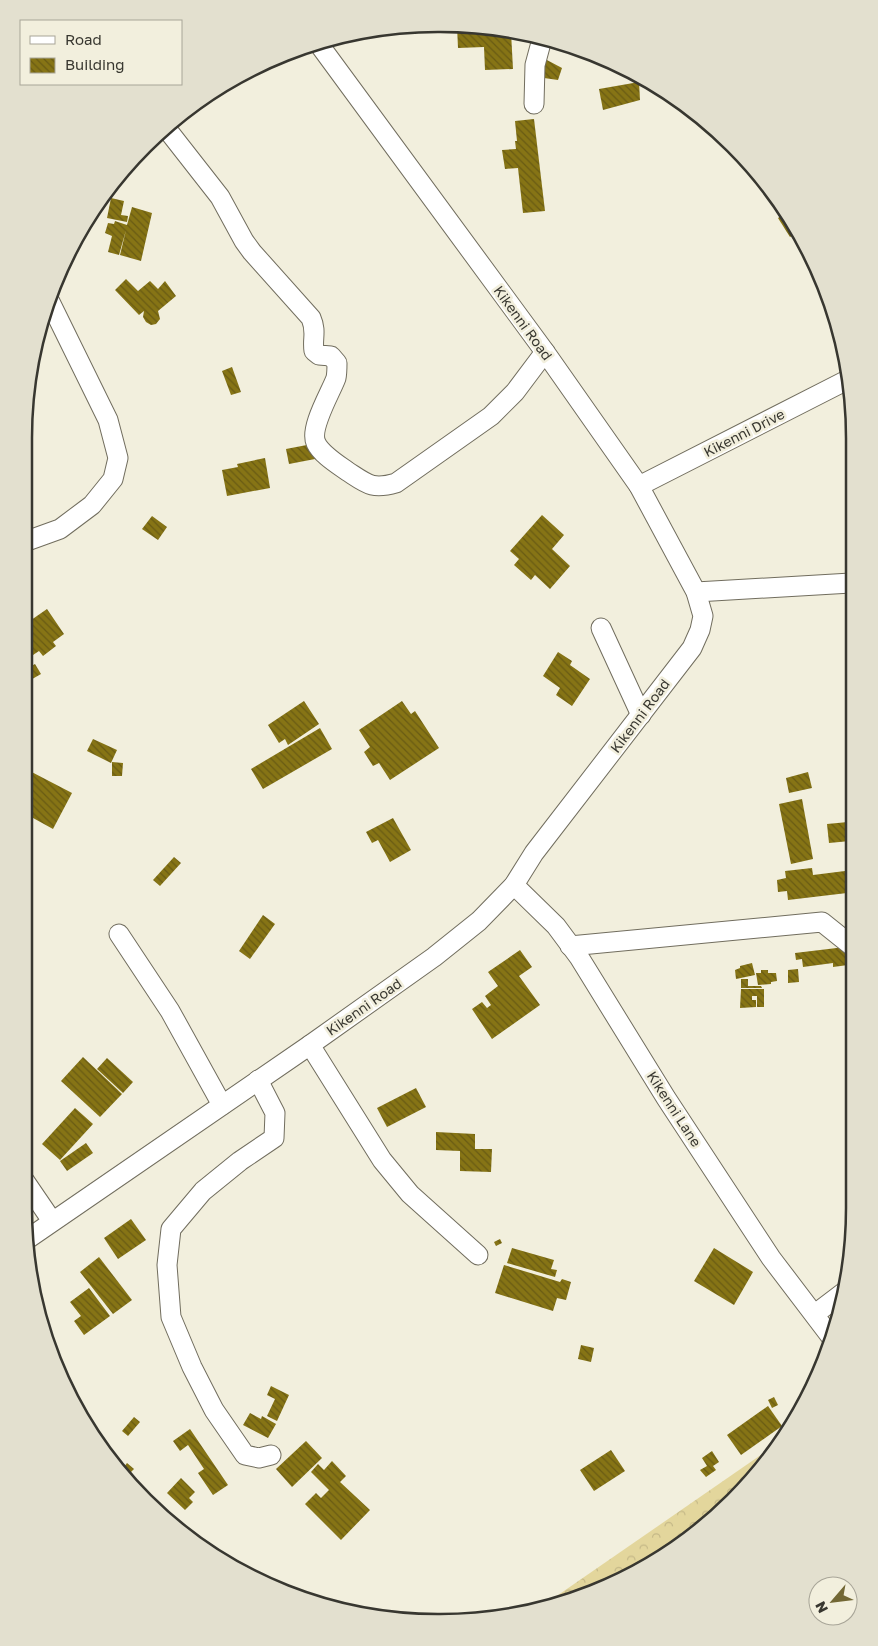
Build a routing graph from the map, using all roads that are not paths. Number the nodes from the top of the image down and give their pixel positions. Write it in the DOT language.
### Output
graph roads {
  1 [pos="540,45"];
  2 [pos="323,49"];
  3 [pos="534,104"];
  4 [pos="170,134"];
  5 [pos="54,309"];
  6 [pos="545,352"];
  7 [pos="842,383"];
  8 [pos="639,486"];
  9 [pos="32,539"];
  10 [pos="846,583"];
  11 [pos="696,592"];
  12 [pos="601,628"];
  13 [pos="641,715"];
  14 [pos="514,885"];
  15 [pos="119,934"];
  16 [pos="846,941"];
  17 [pos="570,946"];
  18 [pos="310,1045"];
  19 [pos="258,1080"];
  20 [pos="222,1105"];
  21 [pos="32,1192"];
  22 [pos="52,1221"];
  23 [pos="33,1235"];
  24 [pos="478,1255"];
  25 [pos="835,1299"];
  26 [pos="815,1314"];
  27 [pos="826,1330"];
  28 [pos="271,1455"];
  1 -- 3 [label="street"];
  2 -- 6 [label="street, Kikenni Road"];
  4 -- 6 [label="street"];
  5 -- 9 [label="street"];
  6 -- 8 [label="street, Kikenni Road"];
  7 -- 8 [label="street, Kikenni Drive"];
  8 -- 11 [label="street, Kikenni Road"];
  10 -- 11 [label="street"];
  11 -- 13 [label="street, Kikenni Road"];
  12 -- 13 [label="street"];
  13 -- 14 [label="street, Kikenni Road"];
  14 -- 17 [label="street, Kikenni Lane"];
  14 -- 18 [label="street, Kikenni Road"];
  15 -- 20 [label="street"];
  16 -- 17 [label="street"];
  17 -- 26 [label="street, Kikenni Lane"];
  18 -- 19 [label="street, Kikenni Road"];
  18 -- 24 [label="street"];
  19 -- 20 [label="street, Kikenni Road"];
  19 -- 28 [label="street"];
  20 -- 22 [label="street, Kikenni Road"];
  21 -- 22 [label="street"];
  22 -- 23 [label="street, Kikenni Road"];
  25 -- 26 [label="street"];
  26 -- 27 [label="street, Kikenni Lane"];
}
